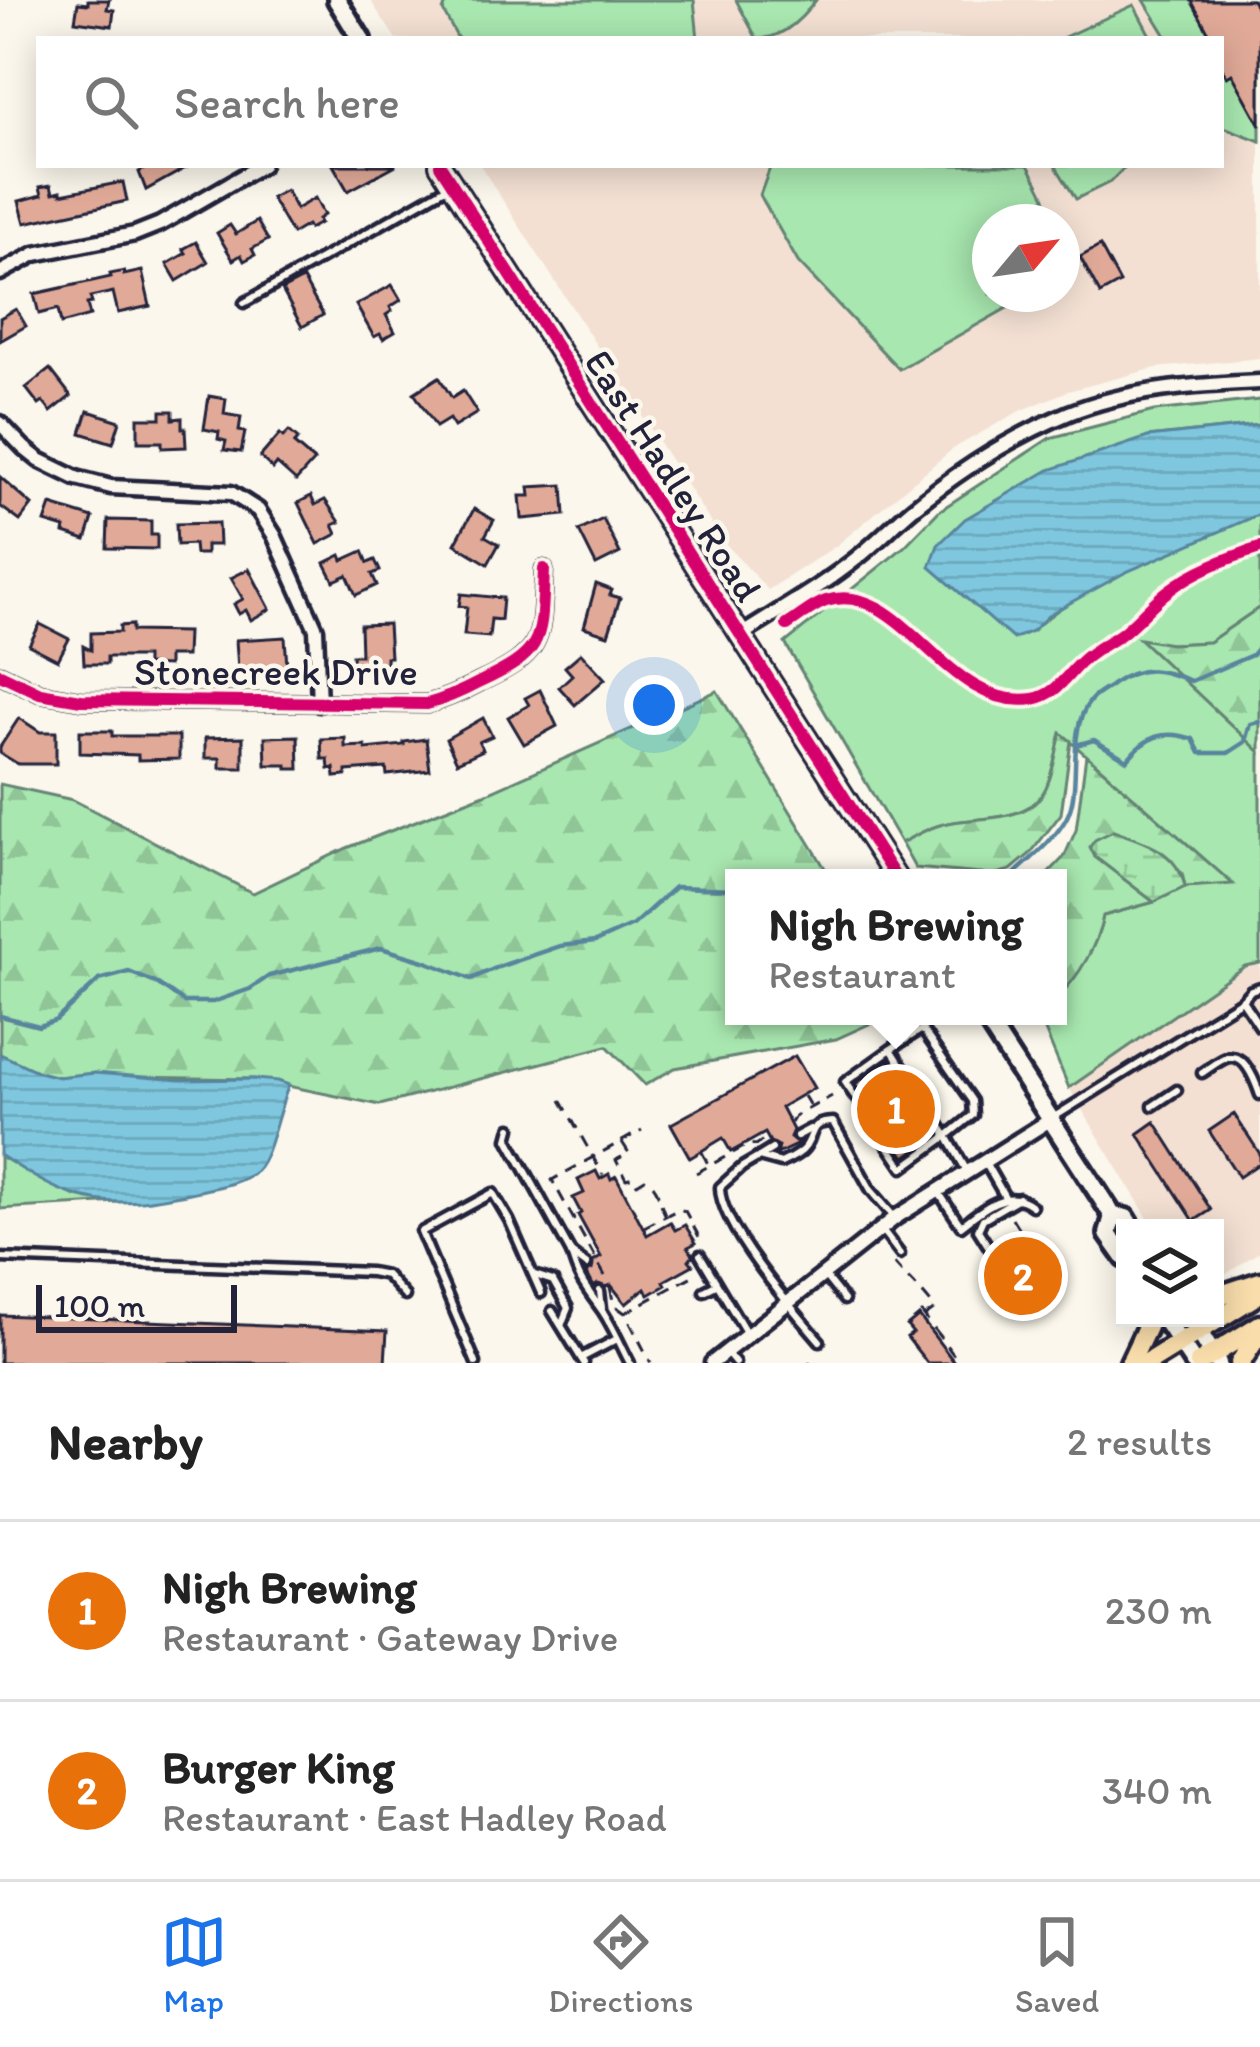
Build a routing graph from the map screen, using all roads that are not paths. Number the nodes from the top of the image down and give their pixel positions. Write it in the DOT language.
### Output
graph roads {
  1 [pos="338,0"];
  2 [pos="359,36"];
  3 [pos="257,168"];
  4 [pos="442,168"];
  5 [pos="452,184"];
  6 [pos="0,273"];
  7 [pos="244,303"];
  8 [pos="1260,382"];
  9 [pos="0,423"];
  10 [pos="544,569"];
  11 [pos="741,635"];
  12 [pos="0,674"];
  13 [pos="319,704"];
  14 [pos="890,869"];
  15 [pos="1260,987"];
  16 [pos="1242,1000"];
  17 [pos="990,1025"];
  18 [pos="1260,1027"];
  19 [pos="891,1049"];
  20 [pos="1202,1073"];
  21 [pos="1177,1090"];
  22 [pos="1260,1095"];
  23 [pos="1153,1106"];
  24 [pos="1050,1120"];
  25 [pos="512,1128"];
  26 [pos="813,1128"];
  27 [pos="796,1136"];
  28 [pos="947,1136"];
  29 [pos="772,1149"];
  30 [pos="759,1157"];
  31 [pos="984,1161"];
  32 [pos="967,1172"];
  33 [pos="937,1190"];
  34 [pos="1005,1198"];
  35 [pos="1019,1198"];
  36 [pos="1032,1206"];
  37 [pos="1113,1216"];
  38 [pos="895,1218"];
  39 [pos="1127,1219"];
  40 [pos="881,1229"];
  41 [pos="1116,1245"];
  42 [pos="699,1251"];
  43 [pos="571,1253"];
  44 [pos="900,1254"];
  45 [pos="0,1258"];
  46 [pos="587,1265"];
  47 [pos="533,1274"];
  48 [pos="824,1274"];
  49 [pos="1260,1282"];
  50 [pos="716,1285"];
  51 [pos="599,1291"];
  52 [pos="704,1291"];
  53 [pos="542,1293"];
  54 [pos="1260,1293"];
  55 [pos="1224,1294"];
  56 [pos="406,1296"];
  57 [pos="844,1300"];
  58 [pos="787,1304"];
  59 [pos="1033,1309"];
  60 [pos="1224,1310"];
  61 [pos="602,1311"];
  62 [pos="552,1312"];
  63 [pos="561,1325"];
  64 [pos="1147,1327"];
  65 [pos="1171,1327"];
  66 [pos="1192,1327"];
  67 [pos="1196,1327"];
  68 [pos="1260,1329"];
  69 [pos="748,1335"];
  70 [pos="617,1339"];
  71 [pos="820,1341"];
  72 [pos="1180,1342"];
  73 [pos="731,1358"];
  74 [pos="582,1360"];
  75 [pos="1206,1361"];
  76 [pos="476,1363"];
  77 [pos="630,1363"];
  78 [pos="712,1363"];
  79 [pos="1130,1363"];
  80 [pos="1147,1363"];
  81 [pos="1240,1363"];
  1 -- 2 [label="street"];
  3 -- 6 [label="street"];
  4 -- 5 [label="street, East Hadley Road"];
  5 -- 7 [label="lane"];
  5 -- 11 [label="street, East Hadley Road"];
  8 -- 11 [label="street"];
  9 -- 13 [label="street"];
  10 -- 13 [label="street, Stonecreek Drive"];
  11 -- 14 [label="street, East Hadley Road"];
  12 -- 13 [label="street, Stonecreek Drive"];
  15 -- 16 [label="lane"];
  16 -- 18 [label="lane"];
  16 -- 24 [label="lane"];
  17 -- 24 [label="street"];
  19 -- 28 [label="lane"];
  19 -- 28 [label="lane"];
  19 -- 28 [label="lane"];
  20 -- 22 [label="lane"];
  21 -- 23 [label="lane"];
  24 -- 31 [label="street"];
  24 -- 37 [label="street"];
  25 -- 43 [label="lane"];
  26 -- 27 [label="lane"];
  26 -- 30 [label="lane"];
  26 -- 38 [label="lane"];
  28 -- 32 [label="lane"];
  29 -- 30 [label="lane"];
  30 -- 58 [label="lane"];
  31 -- 32 [label="street"];
  31 -- 34 [label="lane"];
  32 -- 33 [label="street"];
  33 -- 34 [label="lane"];
  33 -- 38 [label="street"];
  34 -- 35 [label="lane"];
  35 -- 36 [label="lane"];
  35 -- 59 [label="lane"];
  37 -- 39 [label="street"];
  37 -- 41 [label="street"];
  38 -- 40 [label="street"];
  40 -- 44 [label="lane"];
  40 -- 48 [label="street"];
  42 -- 50 [label="lane"];
  43 -- 46 [label="lane"];
  43 -- 61 [label="lane"];
  45 -- 56 [label="lane"];
  47 -- 53 [label="lane"];
  47 -- 63 [label="lane"];
  47 -- 76 [label="lane"];
  48 -- 57 [label="lane"];
  48 -- 58 [label="street"];
  49 -- 55 [label="main road"];
  50 -- 52 [label="lane"];
  50 -- 69 [label="lane"];
  51 -- 61 [label="lane"];
  54 -- 60 [label="main road"];
  58 -- 69 [label="street"];
  58 -- 71 [label="lane"];
  61 -- 70 [label="lane"];
  62 -- 63 [label="lane"];
  63 -- 74 [label="lane"];
  64 -- 79 [label="main road"];
  65 -- 72 [label="street"];
  66 -- 72 [label="main road"];
  67 -- 75 [label="street"];
  68 -- 75 [label="main road"];
  68 -- 81 [label="main road"];
  69 -- 73 [label="street"];
  70 -- 74 [label="lane"];
  70 -- 77 [label="lane"];
  72 -- 75 [label="street"];
  72 -- 80 [label="main road"];
  73 -- 78 [label="street"];
}
